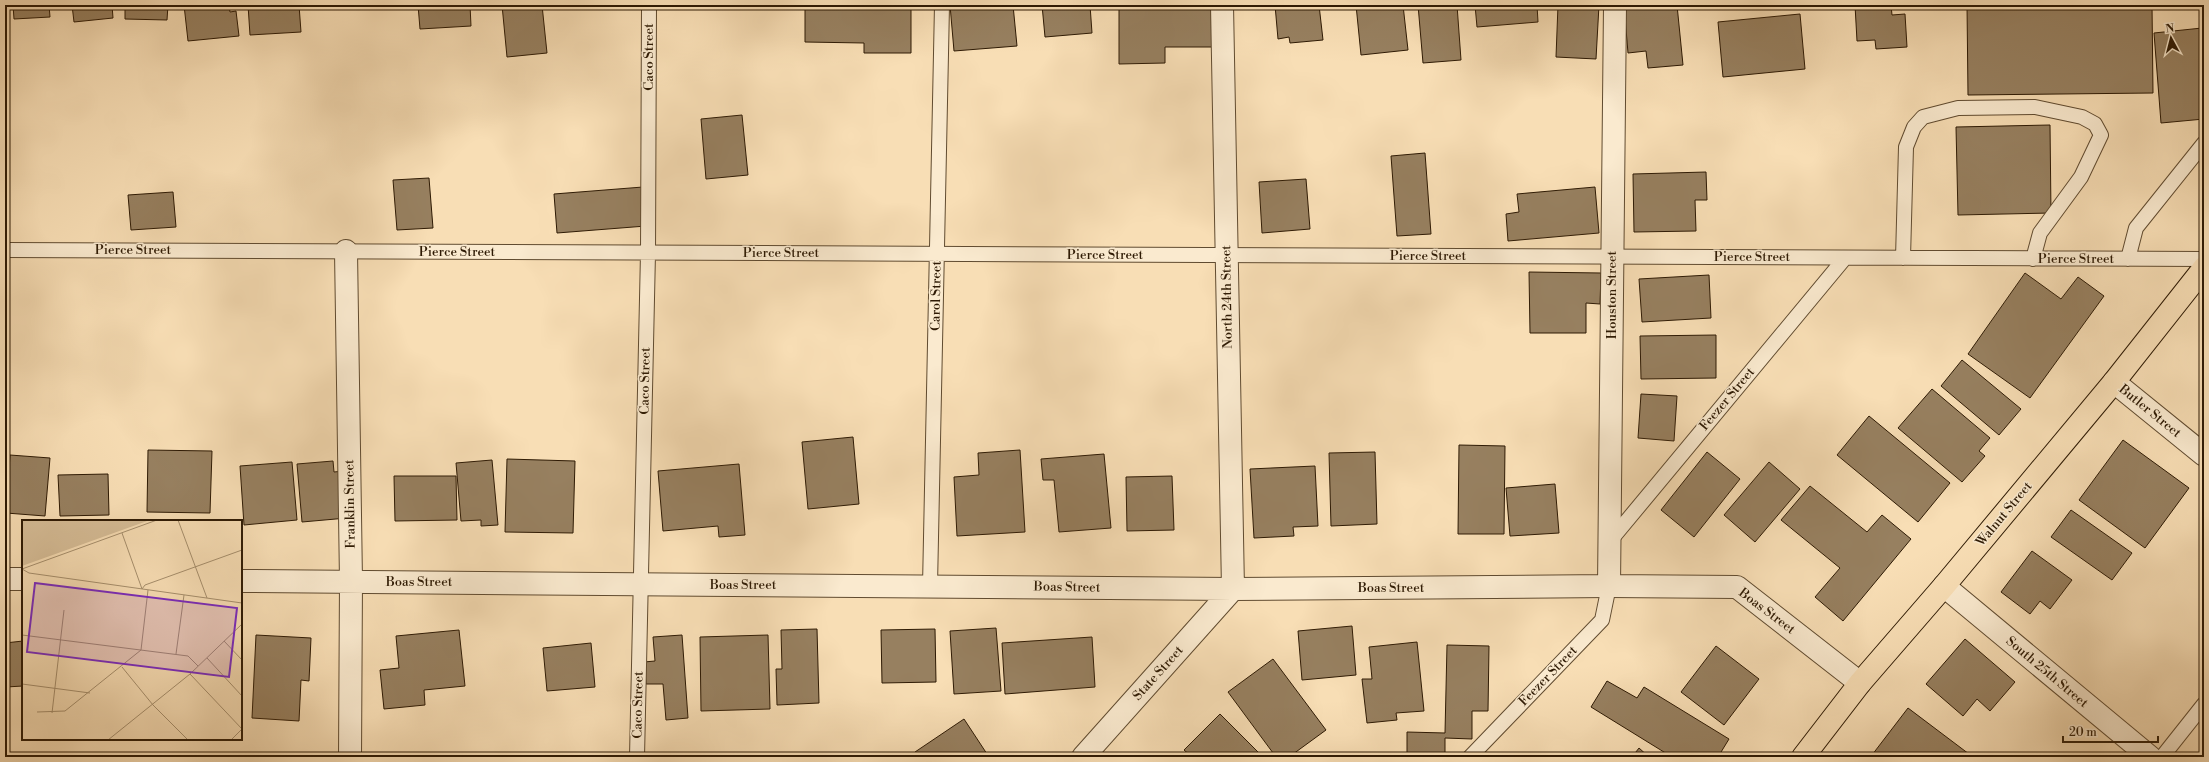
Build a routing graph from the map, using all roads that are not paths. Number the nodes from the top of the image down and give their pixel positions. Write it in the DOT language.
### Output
graph roads {
  1 [pos="649,5"];
  2 [pos="942,5"];
  3 [pos="1222,5"];
  4 [pos="1615,5"];
  5 [pos="2201,153"];
  6 [pos="5,250"];
  7 [pos="346,251"];
  8 [pos="648,253"];
  9 [pos="937,254"];
  10 [pos="1227,255"];
  11 [pos="1612,256"];
  12 [pos="1845,258"];
  13 [pos="1903,258"];
  14 [pos="2033,259"];
  15 [pos="2128,259"];
  16 [pos="2204,259"];
  17 [pos="2204,268"];
  18 [pos="2114,382"];
  19 [pos="2204,455"];
  20 [pos="1610,540"];
  21 [pos="5,579"];
  22 [pos="22,579"];
  23 [pos="242,581"];
  24 [pos="351,581"];
  25 [pos="641,584"];
  26 [pos="930,586"];
  27 [pos="1609,586"];
  28 [pos="1944,586"];
  29 [pos="1233,589"];
  30 [pos="1860,683"];
  31 [pos="2204,704"];
  32 [pos="350,757"];
  33 [pos="637,757"];
  34 [pos="1083,757"];
  35 [pos="1470,757"];
  36 [pos="1803,757"];
  37 [pos="2150,757"];
  38 [pos="2162,757"];
  1 -- 8 [label="lane, Caco Street"];
  2 -- 9 [label="lane, Carol Street"];
  3 -- 10 [label="street, North 24th Street"];
  4 -- 11 [label="street, Houston Street"];
  5 -- 15 [label="lane"];
  6 -- 7 [label="lane, Pierce Street"];
  7 -- 8 [label="lane, Pierce Street"];
  7 -- 24 [label="street, Franklin Street"];
  8 -- 9 [label="lane, Pierce Street"];
  8 -- 25 [label="lane, Caco Street"];
  9 -- 10 [label="lane, Pierce Street"];
  9 -- 26 [label="lane, Carol Street"];
  10 -- 11 [label="lane, Pierce Street"];
  10 -- 29 [label="street, North 24th Street"];
  11 -- 12 [label="lane, Pierce Street"];
  11 -- 20 [label="street, Houston Street"];
  12 -- 13 [label="lane, Pierce Street"];
  12 -- 20 [label="lane, Feezer Street"];
  13 -- 14 [label="lane, Pierce Street"];
  13 -- 14 [label="lane"];
  14 -- 15 [label="lane, Pierce Street"];
  15 -- 16 [label="lane, Pierce Street"];
  17 -- 18 [label="main road, Walnut Street"];
  18 -- 19 [label="street, Butler Street"];
  18 -- 28 [label="main road, Walnut Street"];
  20 -- 27 [label="street, Houston Street"];
  21 -- 22 [label="street"];
  23 -- 24 [label="street, Boas Street"];
  24 -- 25 [label="street, Boas Street"];
  24 -- 32 [label="street, Franklin Street"];
  25 -- 26 [label="street, Boas Street"];
  25 -- 33 [label="lane, Caco Street"];
  26 -- 29 [label="street, Boas Street"];
  27 -- 29 [label="street, Boas Street"];
  27 -- 30 [label="street, Boas Street"];
  27 -- 35 [label="lane, Feezer Street"];
  28 -- 30 [label="main road, Walnut Street"];
  28 -- 37 [label="street, South 25th Street"];
  29 -- 34 [label="street, State Street"];
  30 -- 36 [label="main road, Walnut Street"];
  31 -- 38 [label="lane"];
}
